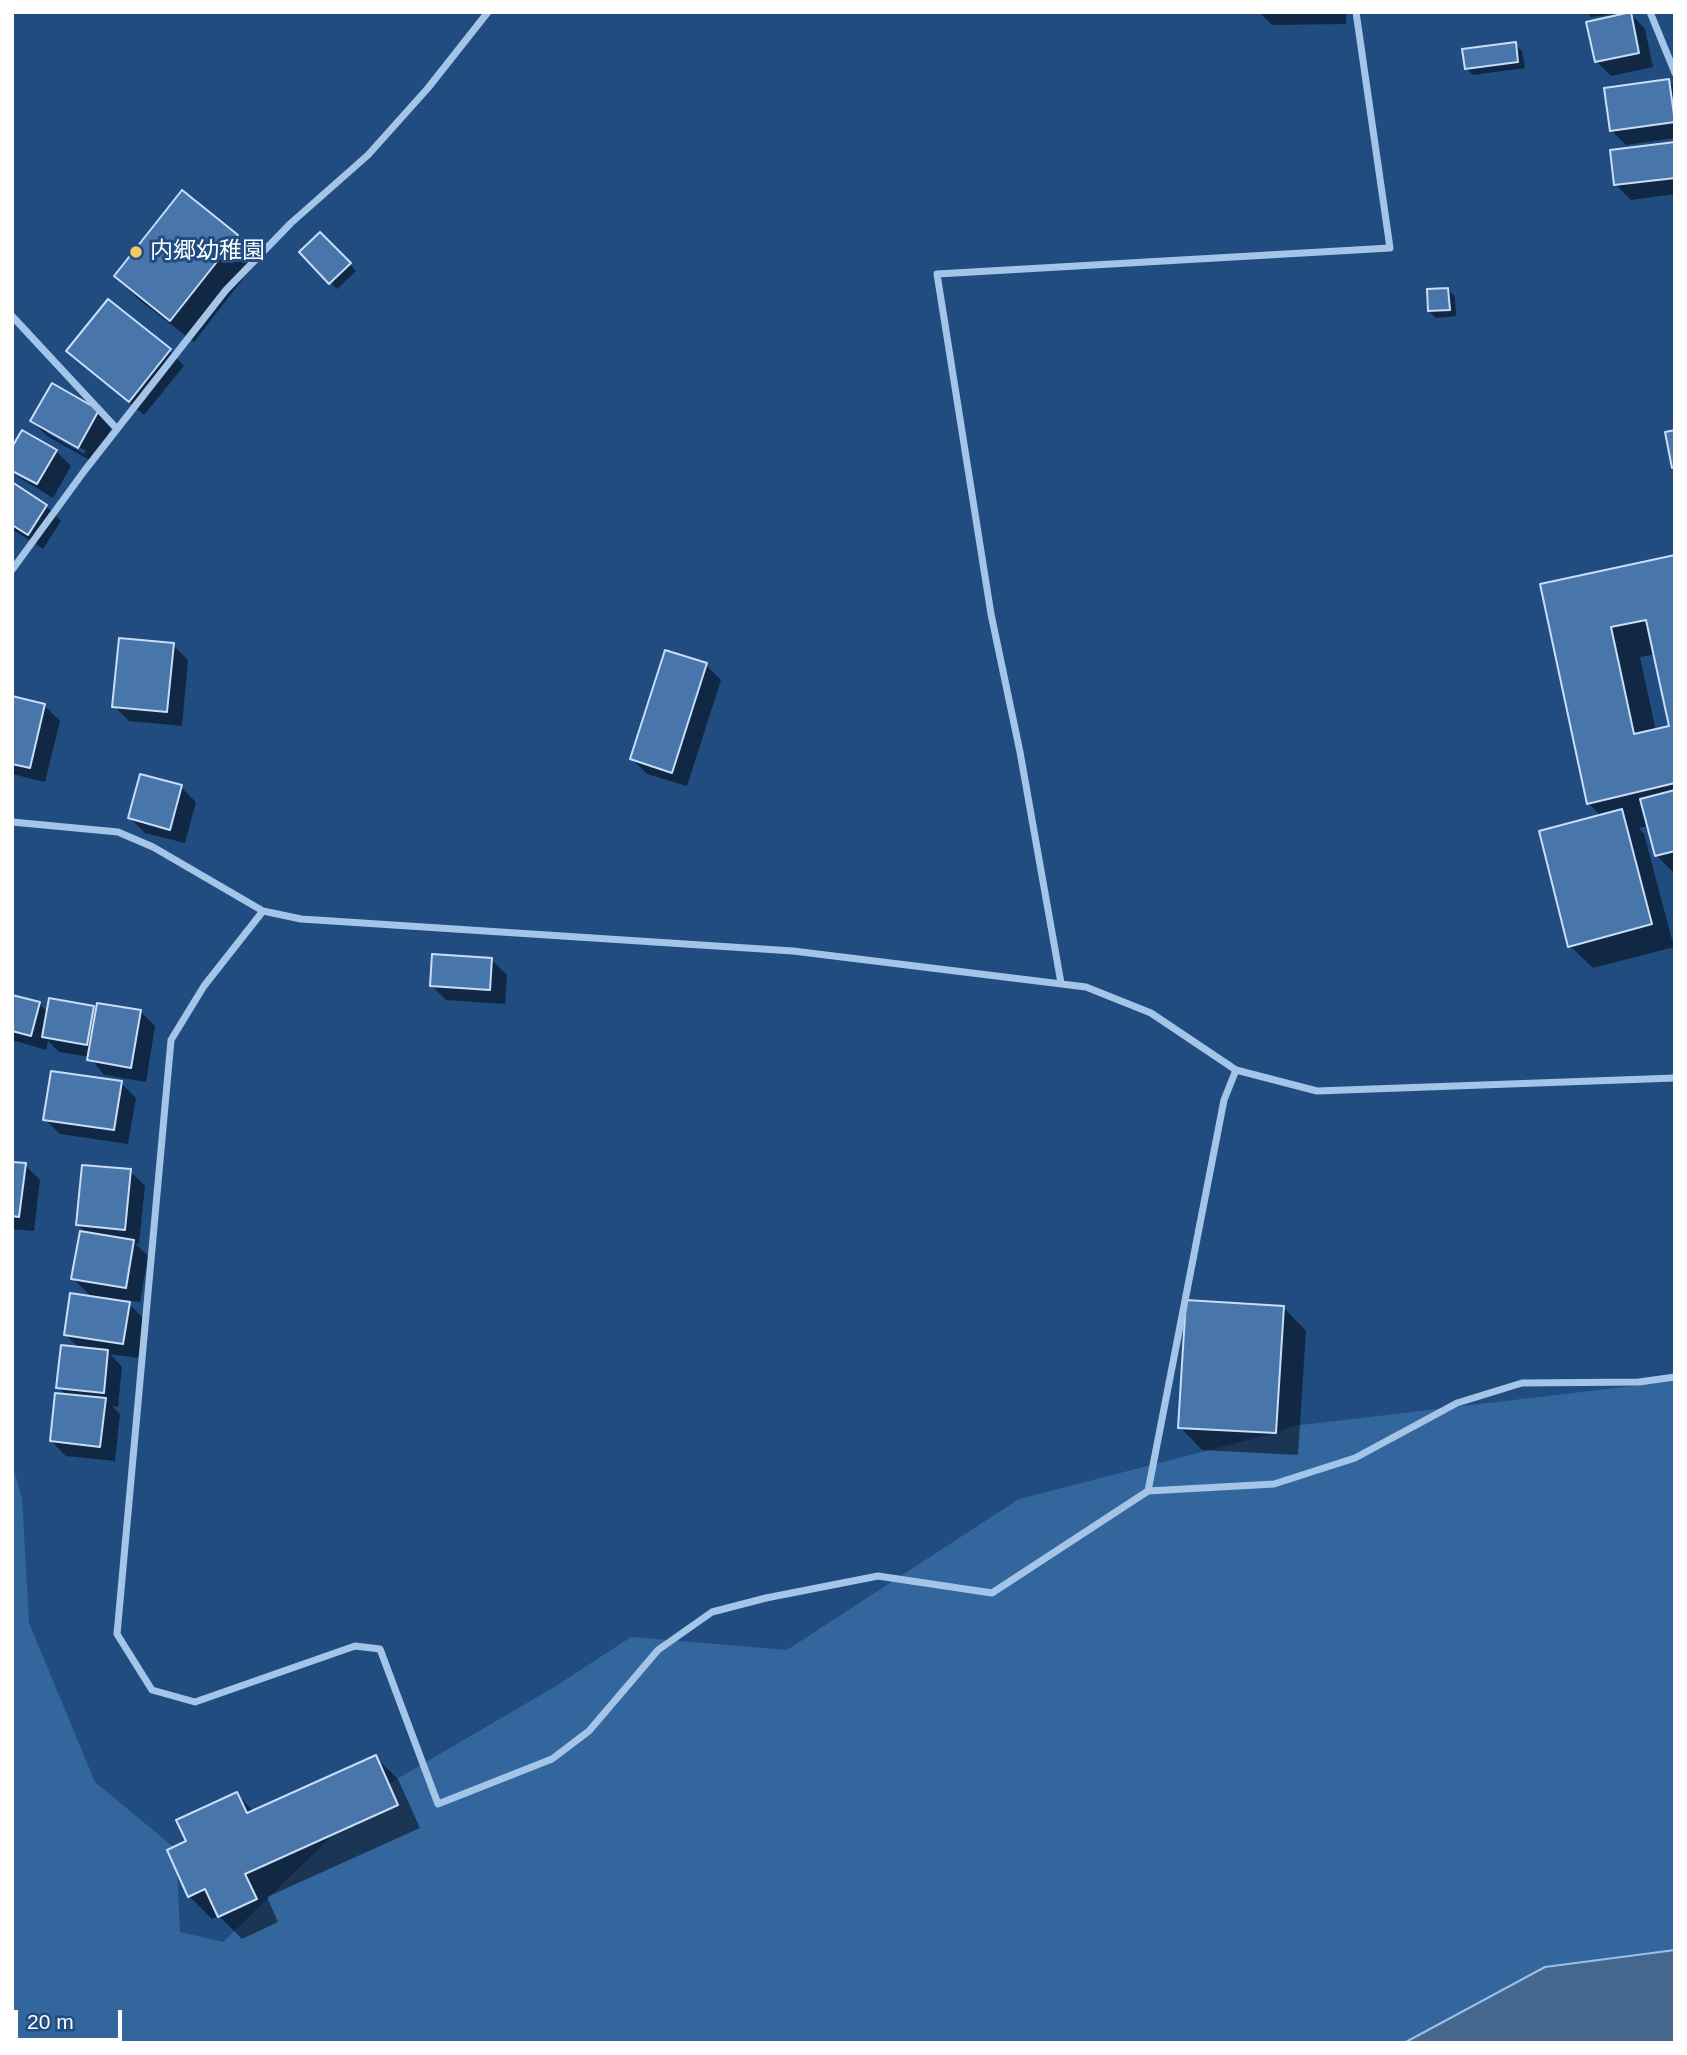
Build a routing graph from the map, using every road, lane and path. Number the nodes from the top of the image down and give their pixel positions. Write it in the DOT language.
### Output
graph roads {
  1 [pos="488,12"];
  2 [pos="1356,12"];
  3 [pos="1650,12"];
  4 [pos="1675,74"];
  5 [pos="12,317"];
  6 [pos="117,429"];
  7 [pos="12,570"];
  8 [pos="12,822"];
  9 [pos="263,911"];
  10 [pos="1061,983"];
  11 [pos="1236,1070"];
  12 [pos="1675,1078"];
  13 [pos="1675,1377"];
  14 [pos="1147,1491"];
  1 -- 6 [label="street"];
  2 -- 10 [label="street"];
  3 -- 4 [label="street"];
  5 -- 6 [label="street"];
  6 -- 7 [label="street"];
  8 -- 9 [label="street"];
  9 -- 10 [label="street"];
  9 -- 14 [label="street"];
  10 -- 11 [label="street"];
  11 -- 12 [label="street"];
  11 -- 14 [label="street"];
  13 -- 14 [label="street"];
}
